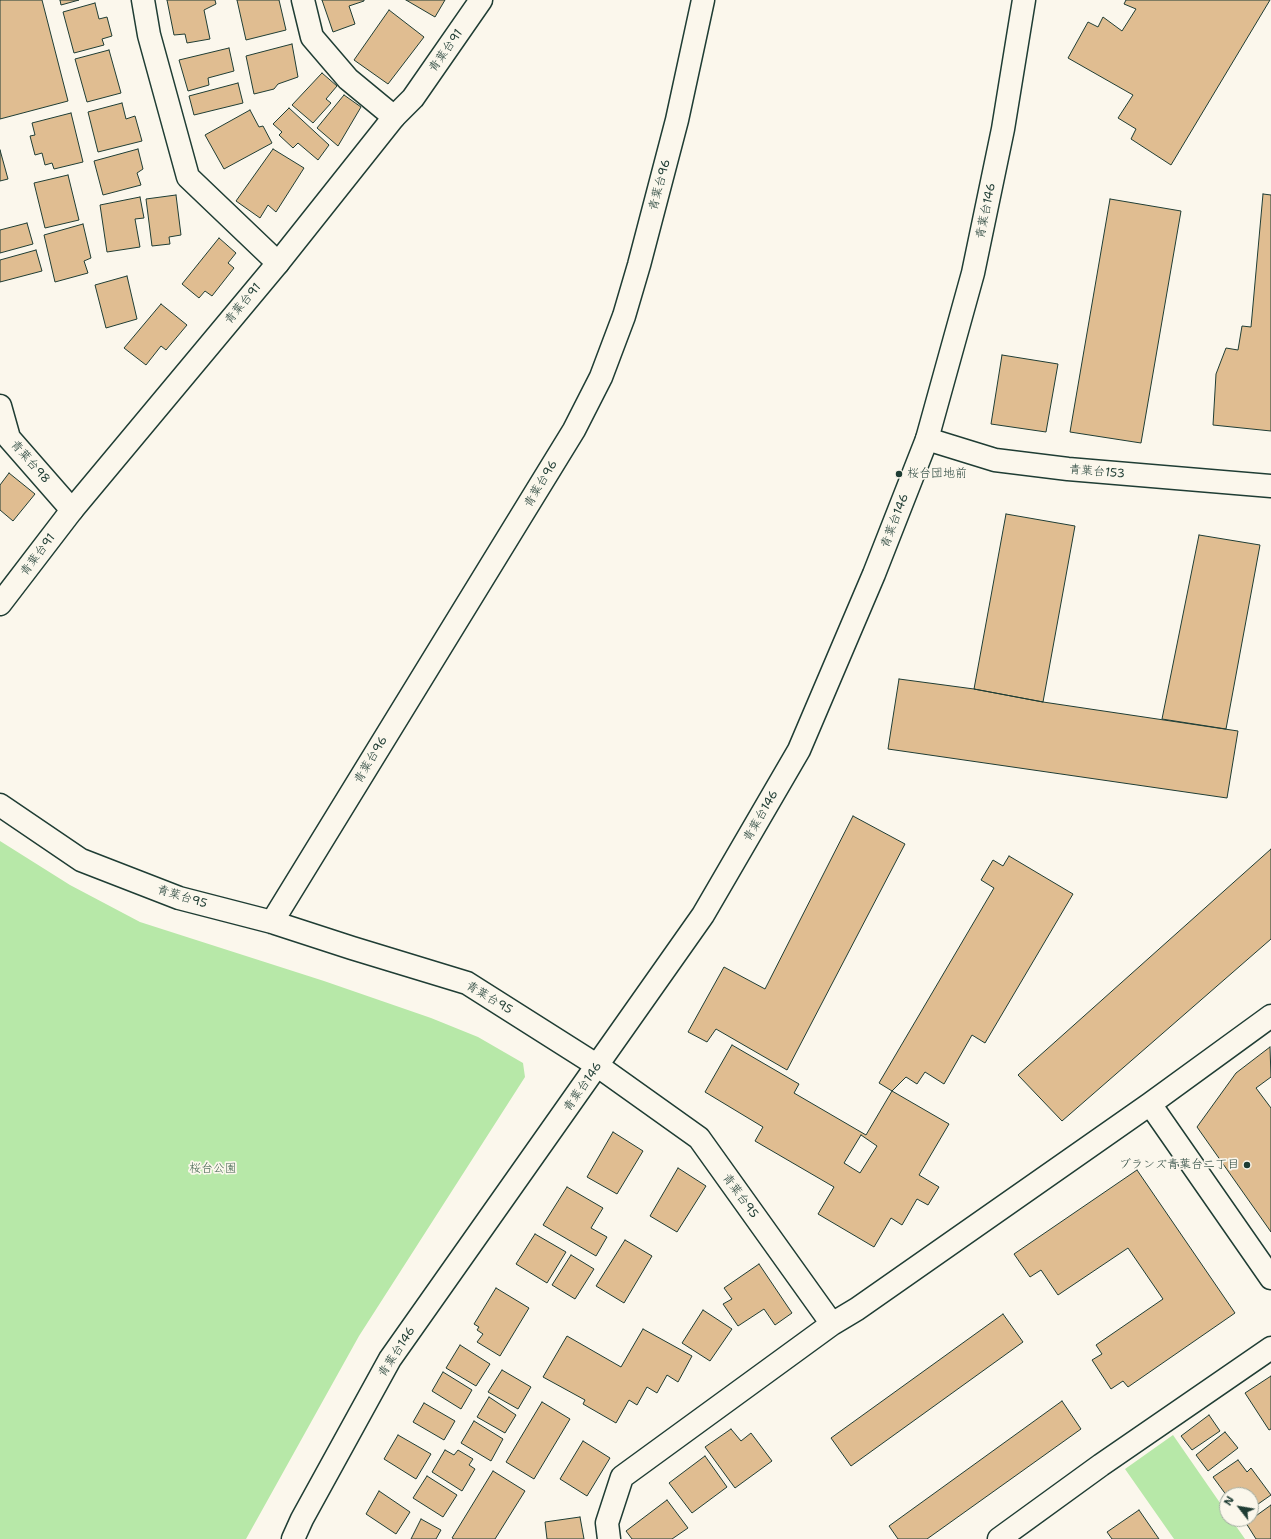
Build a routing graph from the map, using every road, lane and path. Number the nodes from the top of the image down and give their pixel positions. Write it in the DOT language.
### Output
graph roads {
  1 [pos="143,0"];
  2 [pos="303,0"];
  3 [pos="481,0"];
  4 [pos="703,0"];
  5 [pos="1024,0"];
  6 [pos="394,117"];
  7 [pos="278,263"];
  8 [pos="0,406"];
  9 [pos="926,438"];
  10 [pos="1271,486"];
  11 [pos="72,510"];
  12 [pos="0,604"];
  13 [pos="0,805"];
  14 [pos="272,922"];
  15 [pos="1271,1016"];
  16 [pos="598,1066"];
  17 [pos="1150,1104"];
  18 [pos="1271,1278"];
  19 [pos="832,1324"];
  20 [pos="1271,1348"];
  21 [pos="293,1539"];
  22 [pos="609,1539"];
  23 [pos="999,1539"];
  1 -- 7 [label="street"];
  2 -- 6 [label="street"];
  3 -- 6 [label="street, 青葉台91"];
  4 -- 14 [label="street, 青葉台96"];
  5 -- 9 [label="street, 青葉台146"];
  6 -- 7 [label="street, 青葉台91"];
  7 -- 11 [label="street, 青葉台91"];
  8 -- 11 [label="street, 青葉台98"];
  9 -- 10 [label="street, 青葉台153"];
  9 -- 16 [label="street, 青葉台146"];
  11 -- 12 [label="street, 青葉台91"];
  13 -- 14 [label="street, 青葉台95"];
  14 -- 16 [label="street, 青葉台95"];
  15 -- 17 [label="street"];
  16 -- 19 [label="street, 青葉台95"];
  16 -- 21 [label="street, 青葉台146"];
  17 -- 18 [label="street"];
  17 -- 19 [label="street"];
  19 -- 22 [label="street"];
  20 -- 23 [label="street"];
}
